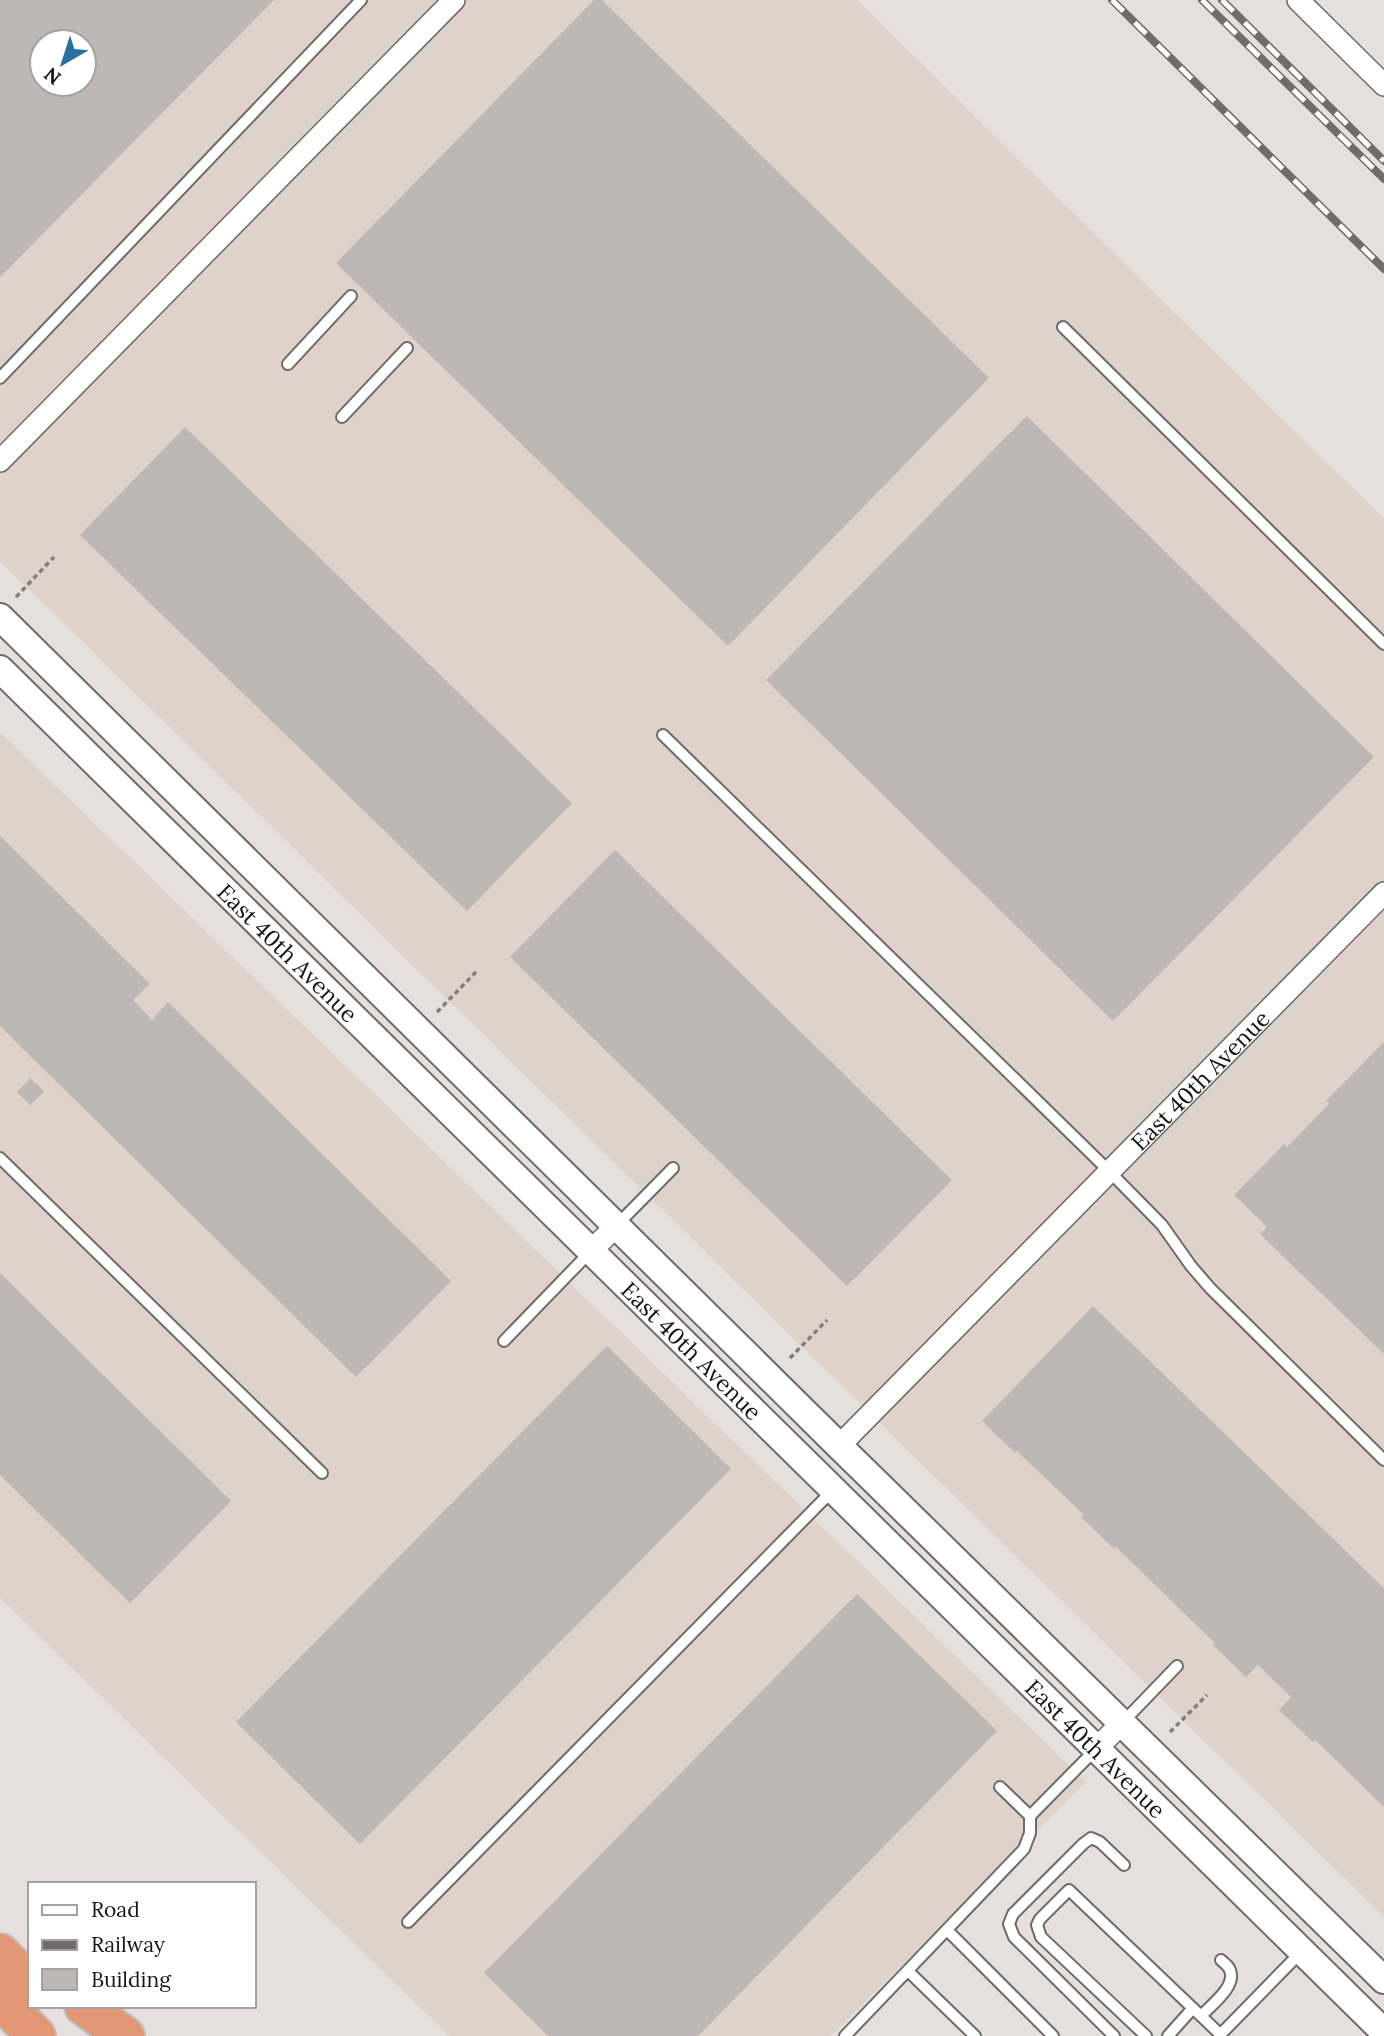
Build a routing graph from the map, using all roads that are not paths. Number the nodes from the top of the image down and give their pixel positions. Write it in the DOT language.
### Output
graph roads {
  1 [pos="361,0"];
  2 [pos="454,0"];
  3 [pos="1298,0"];
  4 [pos="1384,85"];
  5 [pos="351,296"];
  6 [pos="1063,327"];
  7 [pos="407,348"];
  8 [pos="288,364"];
  9 [pos="0,378"];
  10 [pos="342,417"];
  11 [pos="0,461"];
  12 [pos="8,607"];
  13 [pos="1384,644"];
  14 [pos="0,669"];
  15 [pos="663,734"];
  16 [pos="1384,894"];
  17 [pos="0,1158"];
  18 [pos="673,1168"];
  19 [pos="1110,1172"];
  20 [pos="617,1225"];
  21 [pos="592,1250"];
  22 [pos="504,1341"];
  23 [pos="734,1390"];
  24 [pos="839,1446"];
  25 [pos="1384,1460"];
  26 [pos="322,1473"];
  27 [pos="834,1489"];
  28 [pos="1177,1666"];
  29 [pos="1122,1723"];
  30 [pos="1096,1749"];
  31 [pos="1000,1787"];
  32 [pos="1030,1816"];
  33 [pos="1124,1865"];
  34 [pos="408,1922"];
  35 [pos="947,1930"];
  36 [pos="0,1950"];
  37 [pos="1302,1951"];
  38 [pos="1221,1960"];
  39 [pos="28,1967"];
  40 [pos="908,1971"];
  41 [pos="1384,1980"];
  42 [pos="28,1981"];
  43 [pos="0,1999"];
  44 [pos="55,2008"];
  45 [pos="87,2008"];
  46 [pos="1197,2012"];
  47 [pos="1384,2032"];
  48 [pos="1220,2035"];
  49 [pos="36,2036"];
  50 [pos="82,2036"];
  51 [pos="125,2036"];
  52 [pos="845,2036"];
  53 [pos="975,2036"];
  54 [pos="1053,2036"];
  55 [pos="1114,2036"];
  56 [pos="1146,2036"];
  57 [pos="1168,2036"];
  1 -- 9 [label="lane"];
  2 -- 11 [label="street"];
  3 -- 4 [label="street"];
  5 -- 8 [label="lane"];
  6 -- 13 [label="lane"];
  7 -- 10 [label="lane"];
  12 -- 20 [label="street, East 40th Avenue"];
  14 -- 21 [label="street, East 40th Avenue"];
  15 -- 19 [label="lane"];
  16 -- 19 [label="street, East 40th Avenue"];
  17 -- 26 [label="lane"];
  18 -- 20 [label="lane"];
  19 -- 24 [label="street, East 40th Avenue"];
  19 -- 25 [label="lane"];
  20 -- 21 [label="street"];
  20 -- 24 [label="street, East 40th Avenue"];
  21 -- 22 [label="lane"];
  21 -- 23 [label="street, East 40th Avenue"];
  23 -- 24 [label="street"];
  23 -- 27 [label="street, East 40th Avenue"];
  24 -- 29 [label="street, East 40th Avenue"];
  27 -- 30 [label="street, East 40th Avenue"];
  27 -- 34 [label="lane"];
  28 -- 29 [label="lane"];
  29 -- 30 [label="street"];
  29 -- 41 [label="street, East 40th Avenue"];
  30 -- 32 [label="lane"];
  30 -- 37 [label="street, East 40th Avenue"];
  31 -- 32 [label="lane"];
  32 -- 35 [label="lane"];
  33 -- 55 [label="lane"];
  35 -- 40 [label="lane"];
  35 -- 54 [label="lane"];
  36 -- 39 [label="highway"];
  36 -- 42 [label="highway"];
  37 -- 47 [label="street, East 40th Avenue"];
  37 -- 48 [label="lane"];
  38 -- 46 [label="lane"];
  40 -- 52 [label="lane"];
  40 -- 53 [label="lane"];
  43 -- 49 [label="highway"];
  44 -- 50 [label="highway"];
  45 -- 51 [label="highway"];
  46 -- 48 [label="lane"];
  46 -- 56 [label="lane"];
  46 -- 57 [label="lane"];
}
